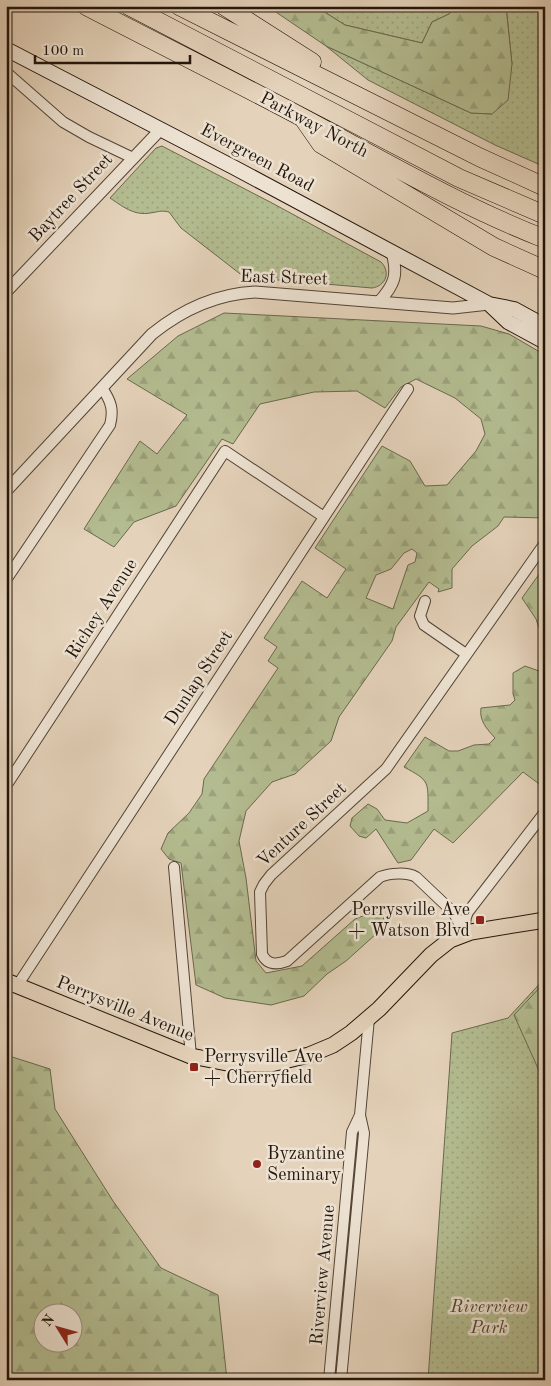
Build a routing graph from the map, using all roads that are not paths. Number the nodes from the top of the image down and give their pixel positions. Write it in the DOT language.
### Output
graph roads {
  1 [pos="86,6"];
  2 [pos="129,6"];
  3 [pos="179,6"];
  4 [pos="224,6"];
  5 [pos="6,49"];
  6 [pos="6,72"];
  7 [pos="390,112"];
  8 [pos="303,118"];
  9 [pos="161,129"];
  10 [pos="133,158"];
  11 [pos="545,187"];
  12 [pos="545,215"];
  13 [pos="545,239"];
  14 [pos="392,252"];
  15 [pos="545,270"];
  16 [pos="6,292"];
  17 [pos="379,302"];
  18 [pos="489,304"];
  19 [pos="545,326"];
  20 [pos="545,342"];
  21 [pos="102,388"];
  22 [pos="408,389"];
  23 [pos="6,491"];
  24 [pos="324,517"];
  25 [pos="545,543"];
  26 [pos="6,580"];
  27 [pos="425,601"];
  28 [pos="466,654"];
  29 [pos="6,786"];
  30 [pos="545,812"];
  31 [pos="174,868"];
  32 [pos="545,920"];
  33 [pos="464,934"];
  34 [pos="11,984"];
  35 [pos="369,1018"];
  36 [pos="191,1056"];
  37 [pos="360,1115"];
  38 [pos="329,1380"];
  39 [pos="341,1380"];
  1 -- 8 [label="highway, Parkway North"];
  2 -- 12 [label="highway"];
  3 -- 7 [label="highway"];
  4 -- 7 [label="highway"];
  5 -- 9 [label="main road, Evergreen Road"];
  6 -- 10 [label="street"];
  7 -- 11 [label="highway"];
  8 -- 13 [label="highway, Parkway North"];
  8 -- 15 [label="highway"];
  9 -- 10 [label="street, Baytree Street"];
  9 -- 14 [label="main road, Evergreen Road"];
  10 -- 16 [label="street, Baytree Street"];
  14 -- 17 [label="street"];
  14 -- 18 [label="main road, Evergreen Road"];
  17 -- 18 [label="street, East Street"];
  17 -- 21 [label="street, East Street"];
  18 -- 19 [label="main road, East Street"];
  18 -- 20 [label="main road"];
  21 -- 23 [label="street, East Street"];
  21 -- 26 [label="street"];
  22 -- 24 [label="street, Dunlap Street"];
  24 -- 29 [label="street, Richey Avenue"];
  24 -- 34 [label="street, Dunlap Street"];
  25 -- 28 [label="street, Venture Street"];
  27 -- 28 [label="street"];
  28 -- 33 [label="street, Venture Street"];
  30 -- 33 [label="street"];
  31 -- 36 [label="street"];
  32 -- 33 [label="main road, Perrysville Avenue"];
  33 -- 35 [label="main road, Perrysville Avenue"];
  34 -- 36 [label="main road, Perrysville Avenue"];
  35 -- 36 [label="main road, Perrysville Avenue"];
  35 -- 37 [label="street, Riverview Avenue"];
  37 -- 38 [label="street, Riverview Avenue"];
  37 -- 39 [label="street, Riverview Avenue"];
}
